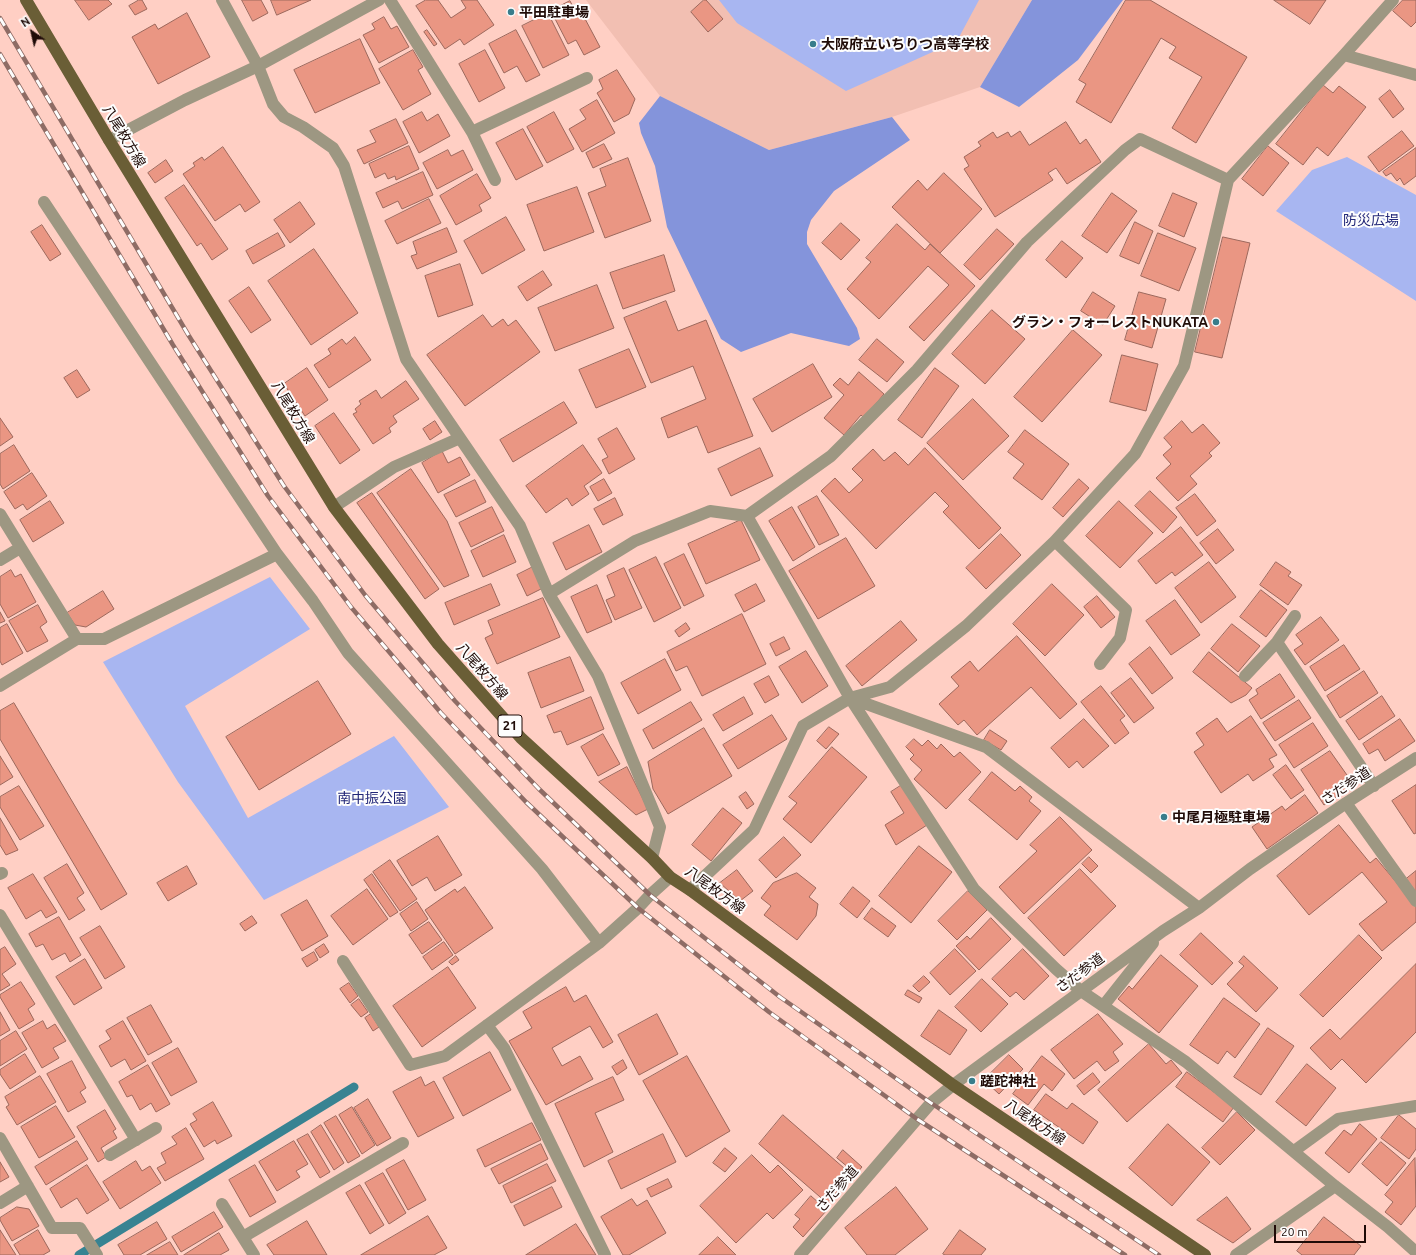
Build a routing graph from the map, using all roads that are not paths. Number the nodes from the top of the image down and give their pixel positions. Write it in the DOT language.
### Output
graph roads {
  1 [pos="26,0"];
  2 [pos="222,0"];
  3 [pos="379,0"];
  4 [pos="390,0"];
  5 [pos="1393,0"];
  6 [pos="1344,55"];
  7 [pos="258,66"];
  8 [pos="1416,75"];
  9 [pos="587,78"];
  10 [pos="472,132"];
  11 [pos="109,140"];
  12 [pos="495,180"];
  13 [pos="1228,180"];
  14 [pos="44,202"];
  15 [pos="460,438"];
  16 [pos="334,507"];
  17 [pos="0,514"];
  18 [pos="747,516"];
  19 [pos="1055,542"];
  20 [pos="20,548"];
  21 [pos="277,554"];
  22 [pos="0,560"];
  23 [pos="549,594"];
  24 [pos="1295,616"];
  25 [pos="77,639"];
  26 [pos="1277,642"];
  27 [pos="1100,664"];
  28 [pos="1245,676"];
  29 [pos="0,686"];
  30 [pos="850,698"];
  31 [pos="1416,758"];
  32 [pos="1374,786"];
  33 [pos="1346,803"];
  34 [pos="652,858"];
  35 [pos="670,877"];
  36 [pos="690,890"];
  37 [pos="1416,901"];
  38 [pos="1199,908"];
  39 [pos="0,915"];
  40 [pos="1163,931"];
  41 [pos="599,943"];
  42 [pos="343,961"];
  43 [pos="1081,991"];
  44 [pos="1104,1005"];
  45 [pos="487,1025"];
  46 [pos="953,1085"];
  47 [pos="1416,1106"];
  48 [pos="156,1128"];
  49 [pos="0,1138"];
  50 [pos="136,1140"];
  51 [pos="403,1144"];
  52 [pos="1294,1151"];
  53 [pos="110,1155"];
  54 [pos="28,1186"];
  55 [pos="1335,1186"];
  56 [pos="0,1203"];
  57 [pos="222,1204"];
  58 [pos="243,1237"];
  59 [pos="1416,1252"];
  60 [pos="97,1255"];
  61 [pos="254,1255"];
  62 [pos="605,1255"];
  63 [pos="800,1255"];
  64 [pos="1205,1255"];
  65 [pos="1236,1255"];
  1 -- 11 [label="main road, 八尾枚方線 / 21"];
  2 -- 7 [label="street"];
  3 -- 7 [label="street"];
  4 -- 10 [label="street"];
  5 -- 6 [label="street"];
  6 -- 8 [label="street"];
  6 -- 13 [label="street"];
  7 -- 11 [label="street"];
  7 -- 15 [label="street"];
  9 -- 10 [label="street"];
  10 -- 12 [label="street"];
  11 -- 16 [label="main road, 八尾枚方線 / 21"];
  13 -- 18 [label="street"];
  13 -- 19 [label="street"];
  14 -- 21 [label="street"];
  15 -- 16 [label="street"];
  15 -- 23 [label="street"];
  16 -- 34 [label="main road, 八尾枚方線 / 21"];
  17 -- 20 [label="street"];
  18 -- 23 [label="street"];
  18 -- 30 [label="street"];
  19 -- 27 [label="street"];
  19 -- 30 [label="street"];
  20 -- 22 [label="street"];
  20 -- 25 [label="street"];
  21 -- 25 [label="street"];
  21 -- 41 [label="street"];
  23 -- 34 [label="street"];
  24 -- 26 [label="street"];
  25 -- 29 [label="street"];
  26 -- 28 [label="street"];
  26 -- 32 [label="street"];
  30 -- 36 [label="street"];
  30 -- 38 [label="street"];
  30 -- 43 [label="street"];
  31 -- 32 [label="street, さだ参道"];
  32 -- 33 [label="street, さだ参道"];
  33 -- 37 [label="street"];
  33 -- 38 [label="street, さだ参道"];
  34 -- 35 [label="main road, 八尾枚方線 / 21"];
  35 -- 36 [label="main road, 八尾枚方線 / 21"];
  35 -- 41 [label="street"];
  36 -- 46 [label="main road, 八尾枚方線 / 21"];
  38 -- 40 [label="street, さだ参道"];
  39 -- 50 [label="street"];
  40 -- 43 [label="street, さだ参道"];
  40 -- 44 [label="street"];
  41 -- 45 [label="street"];
  42 -- 45 [label="street"];
  43 -- 44 [label="street"];
  43 -- 46 [label="street, さだ参道"];
  44 -- 52 [label="street"];
  45 -- 62 [label="street"];
  46 -- 63 [label="street, さだ参道"];
  46 -- 64 [label="main road, 八尾枚方線 / 21"];
  47 -- 52 [label="street"];
  48 -- 50 [label="street"];
  49 -- 54 [label="street"];
  50 -- 53 [label="street"];
  51 -- 58 [label="street"];
  52 -- 55 [label="street"];
  54 -- 56 [label="street"];
  54 -- 60 [label="street"];
  55 -- 59 [label="street"];
  55 -- 65 [label="street"];
  57 -- 58 [label="street"];
  58 -- 61 [label="street"];
}
